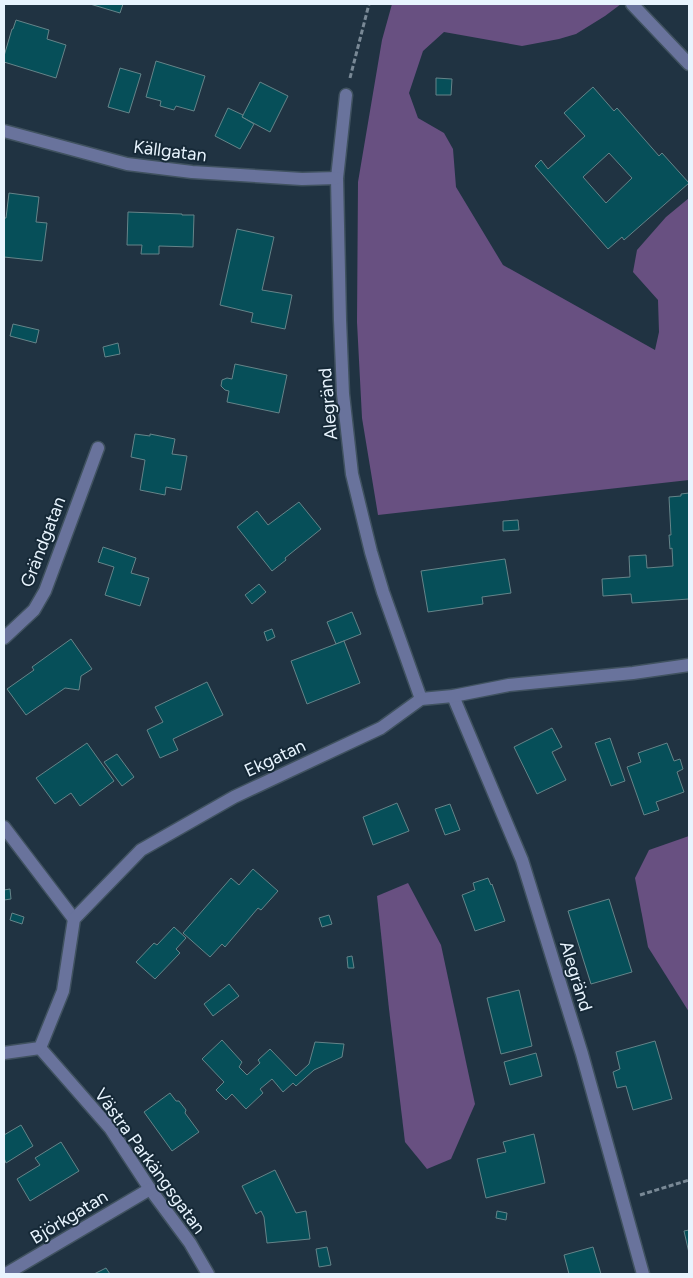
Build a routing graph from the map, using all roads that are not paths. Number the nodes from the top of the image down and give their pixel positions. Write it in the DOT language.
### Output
graph roads {
  1 [pos="632,4"];
  2 [pos="689,64"];
  3 [pos="346,95"];
  4 [pos="4,131"];
  5 [pos="337,178"];
  6 [pos="98,448"];
  7 [pos="4,638"];
  8 [pos="689,665"];
  9 [pos="453,696"];
  10 [pos="421,699"];
  11 [pos="4,827"];
  12 [pos="74,920"];
  13 [pos="40,1048"];
  14 [pos="4,1053"];
  15 [pos="150,1189"];
  16 [pos="6,1274"];
  17 [pos="208,1274"];
  18 [pos="643,1274"];
  1 -- 2 [label="street"];
  3 -- 5 [label="street, Alegränd"];
  4 -- 5 [label="street, Källgatan"];
  5 -- 10 [label="street, Alegränd"];
  6 -- 7 [label="street, Grändgatan"];
  8 -- 9 [label="street"];
  9 -- 10 [label="street"];
  9 -- 18 [label="street, Alegränd"];
  10 -- 12 [label="street, Ekgatan"];
  11 -- 12 [label="street"];
  12 -- 13 [label="street"];
  13 -- 14 [label="street"];
  13 -- 15 [label="street, Västra Parkängsgatan"];
  15 -- 16 [label="street, Björkgatan"];
  15 -- 17 [label="street, Västra Parkängsgatan"];
}
